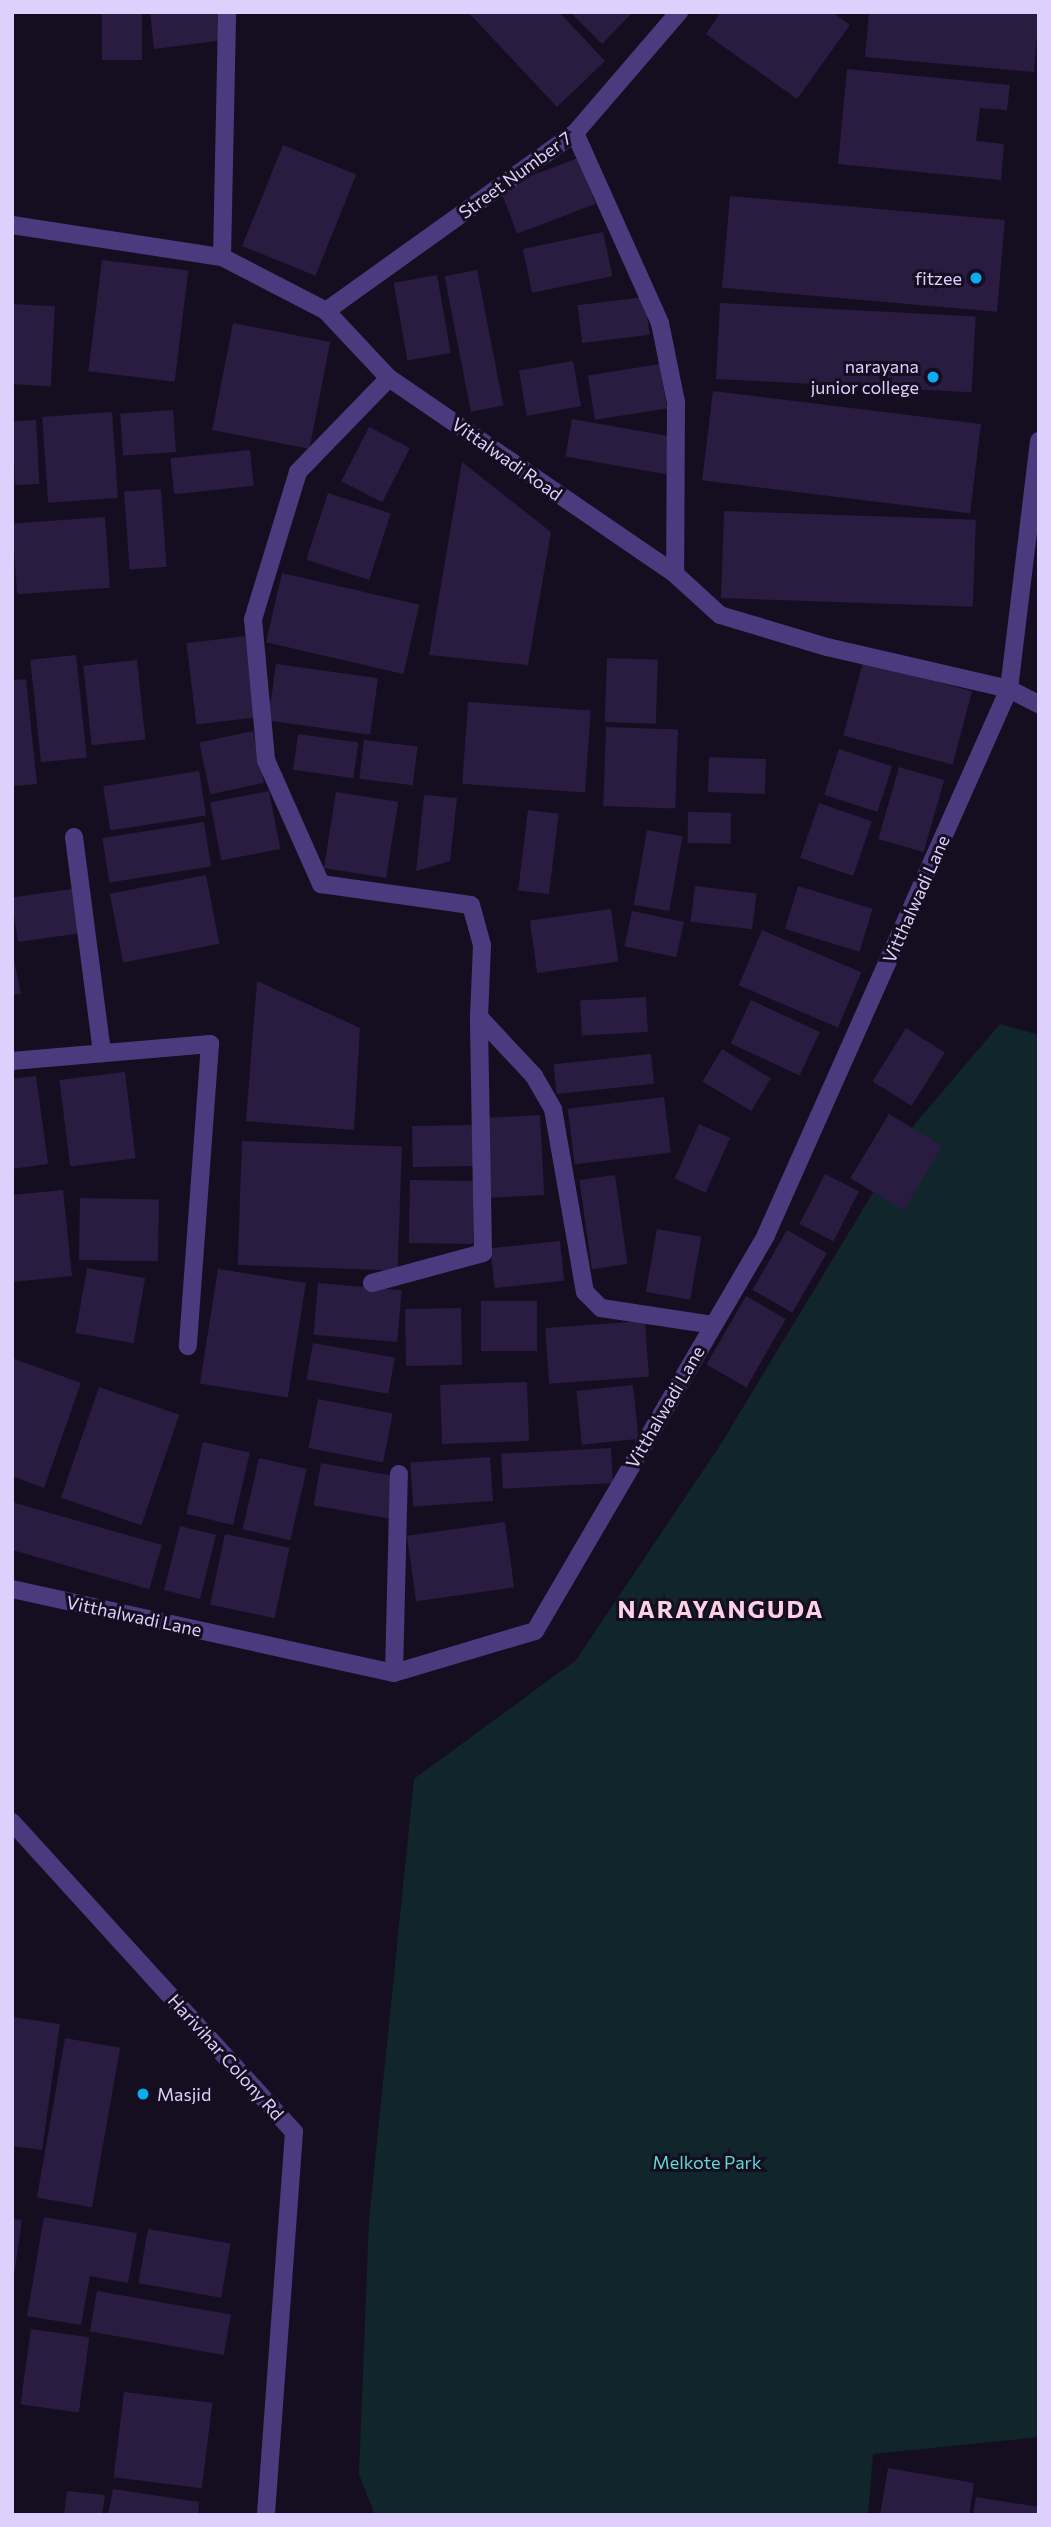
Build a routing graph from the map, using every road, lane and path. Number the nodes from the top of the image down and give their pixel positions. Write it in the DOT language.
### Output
graph roads {
  1 [pos="227,12"];
  2 [pos="679,12"];
  3 [pos="575,133"];
  4 [pos="12,225"];
  5 [pos="222,257"];
  6 [pos="326,312"];
  7 [pos="389,378"];
  8 [pos="1039,441"];
  9 [pos="675,575"];
  10 [pos="1009,690"];
  11 [pos="1039,704"];
  12 [pos="74,837"];
  13 [pos="479,1017"];
  14 [pos="102,1054"];
  15 [pos="12,1061"];
  16 [pos="372,1283"];
  17 [pos="713,1325"];
  18 [pos="188,1346"];
  19 [pos="399,1474"];
  20 [pos="12,1589"];
  21 [pos="394,1673"];
  22 [pos="12,1822"];
  23 [pos="266,2515"];
  1 -- 5 [label="street"];
  2 -- 3 [label="street, Street Number 7"];
  3 -- 6 [label="street, Street Number 7"];
  3 -- 9 [label="street"];
  4 -- 5 [label="street, Vittalwadi Road"];
  5 -- 6 [label="street, Vittalwadi Road"];
  6 -- 7 [label="street, Vittalwadi Road"];
  7 -- 9 [label="street, Vittalwadi Road"];
  7 -- 13 [label="street"];
  8 -- 10 [label="street, Vitthalwadi Lane"];
  9 -- 10 [label="street, Vittalwadi Road"];
  10 -- 11 [label="street, Vittalwadi Road"];
  10 -- 17 [label="street, Vitthalwadi Lane"];
  12 -- 14 [label="street"];
  13 -- 16 [label="street"];
  13 -- 17 [label="street"];
  14 -- 15 [label="street"];
  14 -- 18 [label="street"];
  17 -- 21 [label="street, Vitthalwadi Lane"];
  19 -- 21 [label="street"];
  20 -- 21 [label="street, Vitthalwadi Lane"];
  22 -- 23 [label="street, Harivihar Colony Rd"];
}
